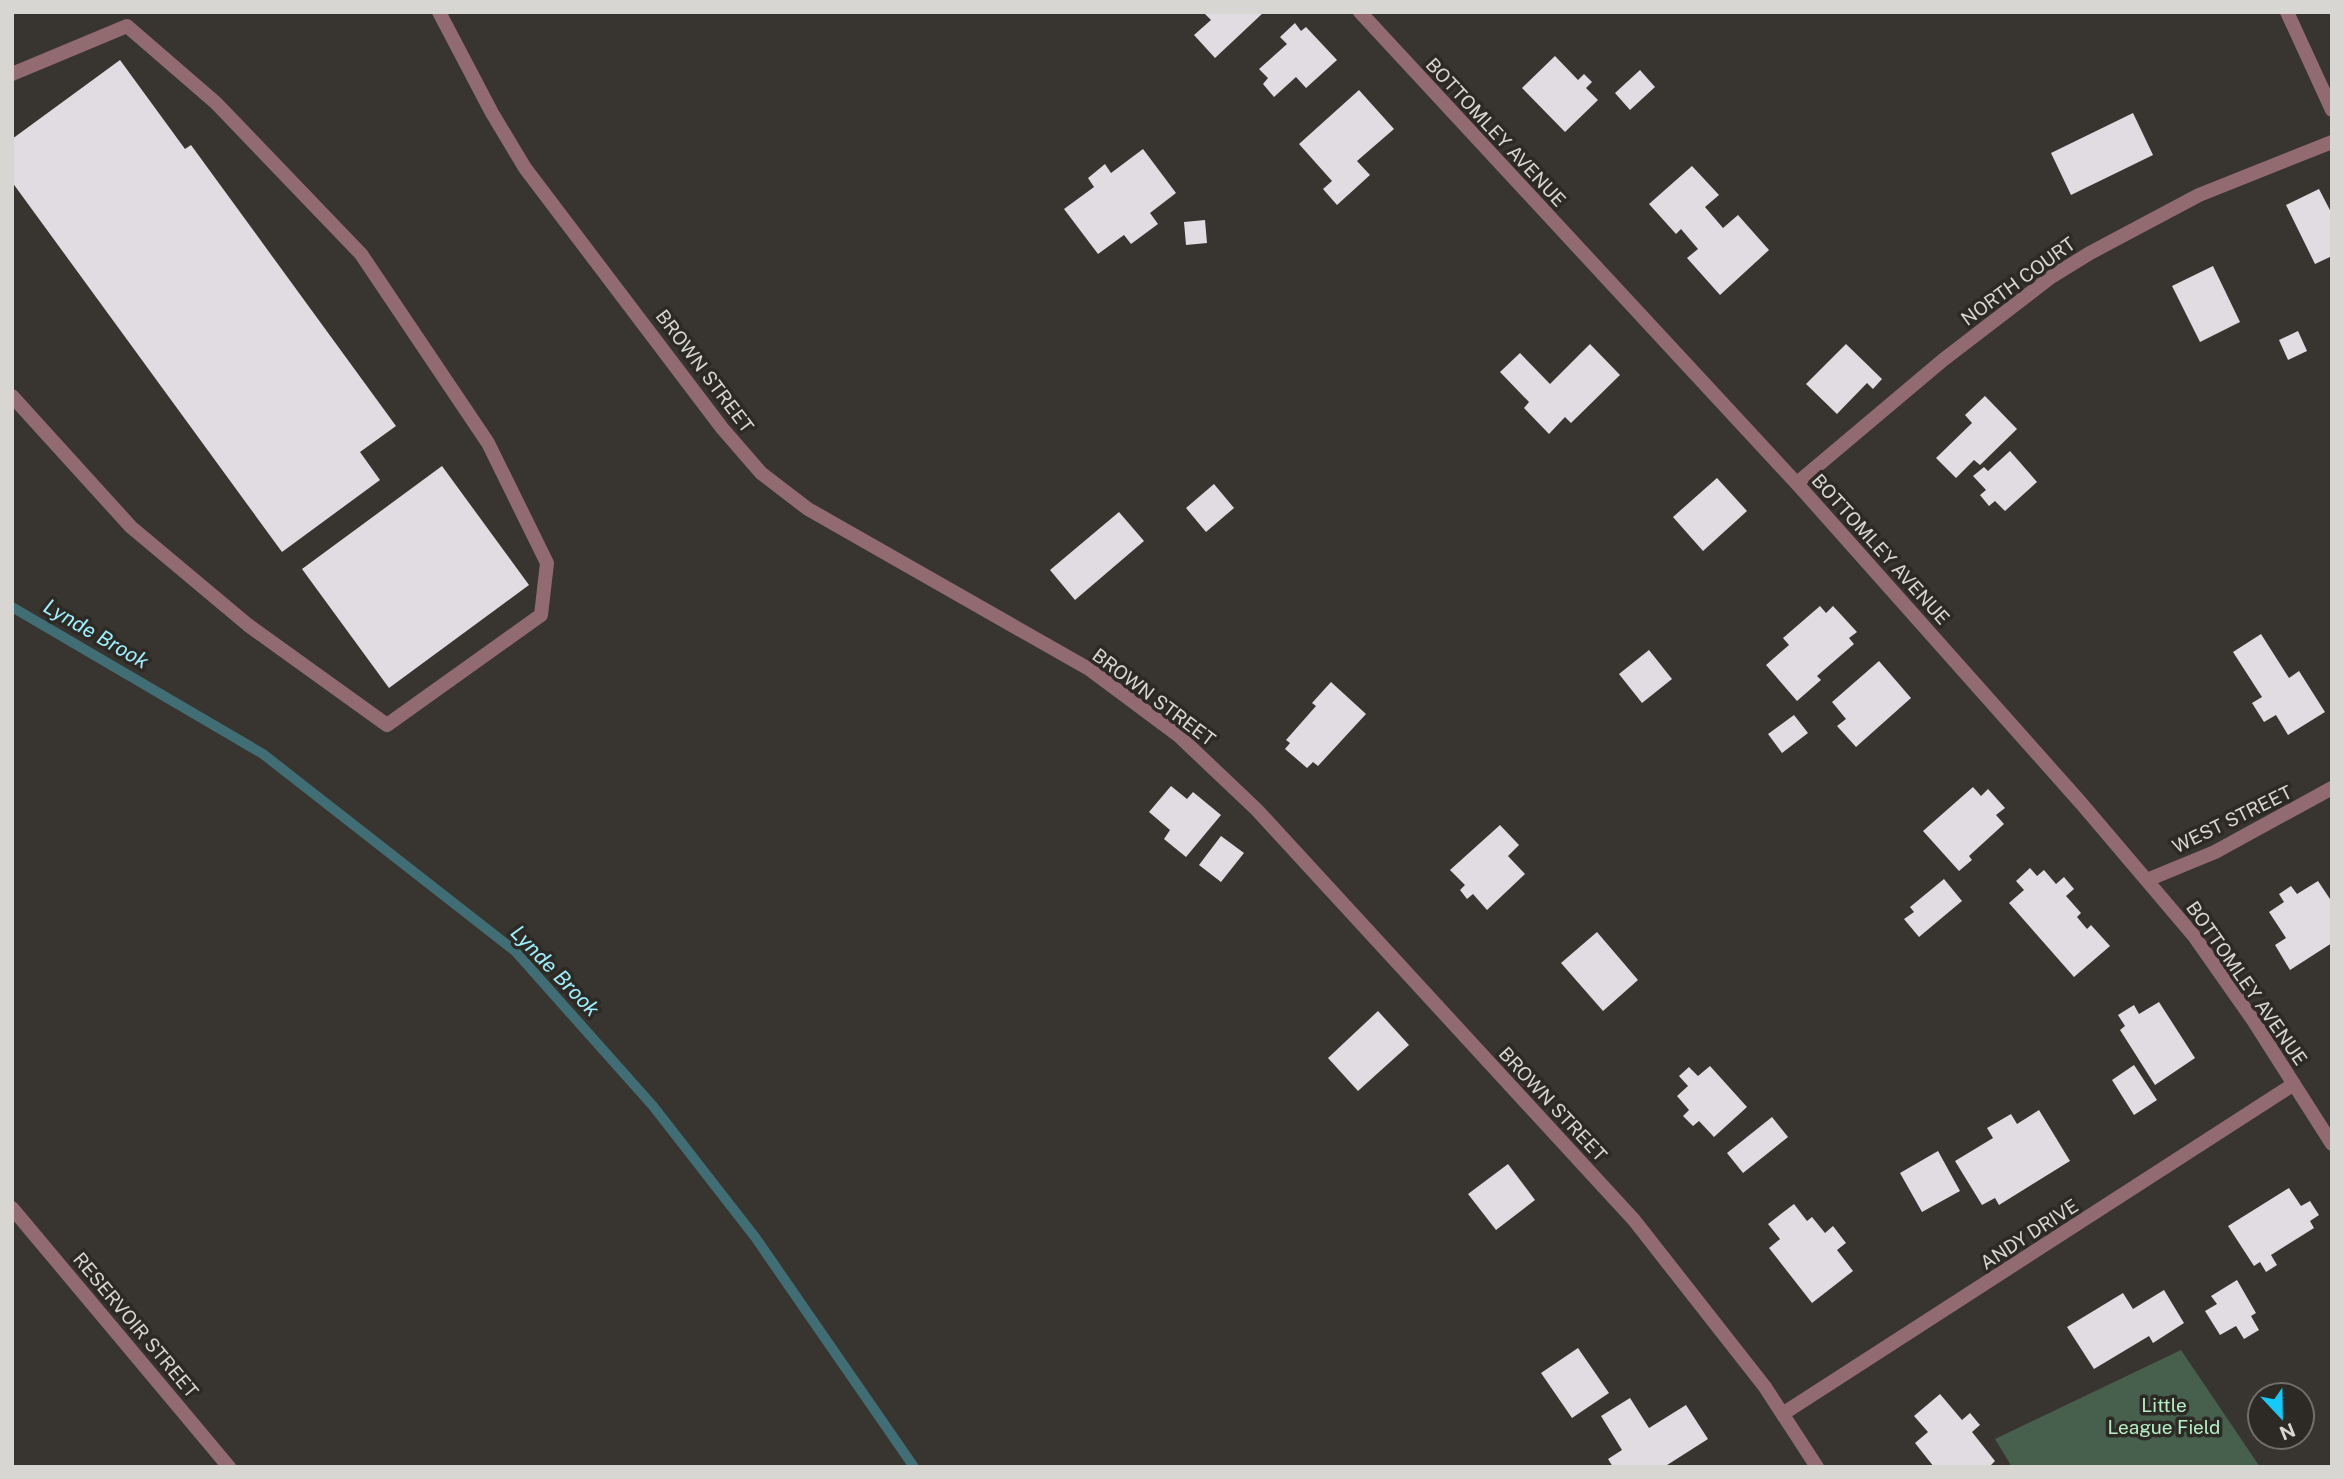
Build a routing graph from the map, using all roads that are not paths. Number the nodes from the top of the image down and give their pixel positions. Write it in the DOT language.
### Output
graph roads {
  1 [pos="439,12"];
  2 [pos="1360,12"];
  3 [pos="2287,12"];
  4 [pos="12,74"];
  5 [pos="2332,110"];
  6 [pos="2332,142"];
  7 [pos="12,396"];
  8 [pos="1797,483"];
  9 [pos="2332,788"];
  10 [pos="2147,880"];
  11 [pos="2294,1084"];
  12 [pos="2332,1144"];
  13 [pos="12,1208"];
  14 [pos="1784,1413"];
  15 [pos="229,1467"];
  16 [pos="1817,1467"];
  1 -- 14 [label="street, BROWN STREET"];
  2 -- 8 [label="street, BOTTOMLEY AVENUE"];
  3 -- 5 [label="street"];
  4 -- 7 [label="street"];
  6 -- 8 [label="street, NORTH COURT"];
  8 -- 10 [label="street, BOTTOMLEY AVENUE"];
  9 -- 10 [label="street, WEST STREET"];
  10 -- 11 [label="street, BOTTOMLEY AVENUE"];
  11 -- 12 [label="street, BOTTOMLEY AVENUE"];
  11 -- 14 [label="street, ANDY DRIVE"];
  13 -- 15 [label="street, RESERVOIR STREET"];
  14 -- 16 [label="street, BROWN STREET"];
}
